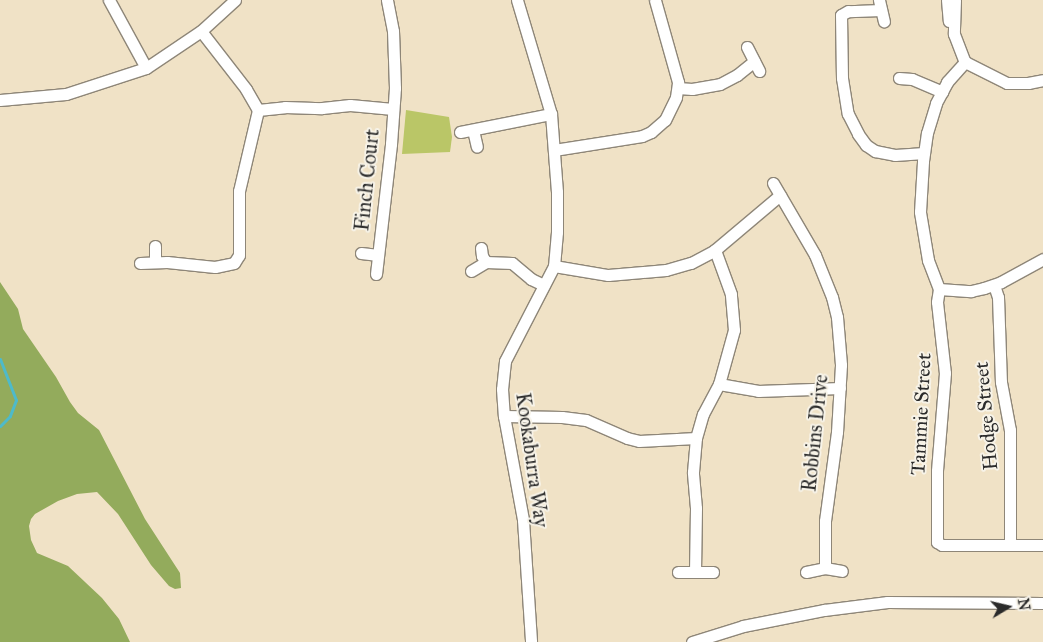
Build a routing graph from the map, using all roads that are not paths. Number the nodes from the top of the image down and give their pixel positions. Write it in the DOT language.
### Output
graph roads {
  1 [pos="109,0"];
  2 [pos="235,0"];
  3 [pos="387,0"];
  4 [pos="517,0"];
  5 [pos="655,0"];
  6 [pos="946,0"];
  7 [pos="954,0"];
  8 [pos="881,10"];
  9 [pos="202,31"];
  10 [pos="954,34"];
  11 [pos="748,47"];
  12 [pos="964,62"];
  13 [pos="146,68"];
  14 [pos="899,80"];
  15 [pos="1043,80"];
  16 [pos="678,88"];
  17 [pos="942,92"];
  18 [pos="0,100"];
  19 [pos="393,109"];
  20 [pos="258,110"];
  21 [pos="551,114"];
  22 [pos="473,130"];
  23 [pos="460,132"];
  24 [pos="476,147"];
  25 [pos="554,150"];
  26 [pos="924,153"];
  27 [pos="773,183"];
  28 [pos="780,195"];
  29 [pos="155,246"];
  30 [pos="481,248"];
  31 [pos="715,250"];
  32 [pos="361,253"];
  33 [pos="378,255"];
  34 [pos="1043,259"];
  35 [pos="155,262"];
  36 [pos="486,262"];
  37 [pos="140,263"];
  38 [pos="554,266"];
  39 [pos="471,271"];
  40 [pos="376,274"];
  41 [pos="544,285"];
  42 [pos="994,285"];
  43 [pos="939,289"];
  44 [pos="719,384"];
  45 [pos="840,388"];
  46 [pos="504,416"];
  47 [pos="696,438"];
  48 [pos="1010,545"];
  49 [pos="1043,545"];
  50 [pos="825,568"];
  51 [pos="842,571"];
  52 [pos="678,572"];
  53 [pos="695,572"];
  54 [pos="713,572"];
  55 [pos="806,572"];
  56 [pos="1043,603"];
  57 [pos="531,642"];
  58 [pos="692,642"];
  1 -- 13 [label="street"];
  2 -- 9 [label="street"];
  3 -- 19 [label="street, Finch Court"];
  4 -- 21 [label="street, Kookaburra Way"];
  5 -- 16 [label="street"];
  6 -- 10 [label="street"];
  7 -- 10 [label="street"];
  8 -- 26 [label="street"];
  9 -- 13 [label="street"];
  9 -- 20 [label="street"];
  10 -- 12 [label="street"];
  11 -- 16 [label="street"];
  12 -- 15 [label="street"];
  12 -- 17 [label="street"];
  13 -- 18 [label="street"];
  14 -- 17 [label="street"];
  16 -- 25 [label="street"];
  17 -- 26 [label="street"];
  19 -- 20 [label="street"];
  19 -- 33 [label="street, Finch Court"];
  20 -- 35 [label="street"];
  21 -- 22 [label="street"];
  21 -- 25 [label="street, Kookaburra Way"];
  22 -- 23 [label="street"];
  22 -- 24 [label="street"];
  25 -- 38 [label="street, Kookaburra Way"];
  26 -- 43 [label="street"];
  27 -- 28 [label="street, Robbins Drive"];
  28 -- 31 [label="street"];
  28 -- 45 [label="street, Robbins Drive"];
  29 -- 35 [label="street"];
  30 -- 36 [label="street"];
  31 -- 38 [label="street"];
  31 -- 44 [label="street"];
  32 -- 33 [label="street, Finch Court"];
  33 -- 40 [label="street, Finch Court"];
  34 -- 42 [label="street"];
  35 -- 37 [label="street"];
  36 -- 39 [label="street"];
  36 -- 41 [label="street"];
  38 -- 41 [label="street, Kookaburra Way"];
  41 -- 46 [label="street, Kookaburra Way"];
  42 -- 43 [label="street"];
  42 -- 48 [label="street, Hodge Street"];
  43 -- 48 [label="street, Tammie Street"];
  44 -- 45 [label="street"];
  44 -- 47 [label="street"];
  45 -- 50 [label="street, Robbins Drive"];
  46 -- 47 [label="street"];
  46 -- 57 [label="street, Kookaburra Way"];
  47 -- 53 [label="street"];
  48 -- 49 [label="street"];
  50 -- 51 [label="street"];
  50 -- 55 [label="street"];
  52 -- 53 [label="street"];
  53 -- 54 [label="street"];
  56 -- 58 [label="street"];
}
